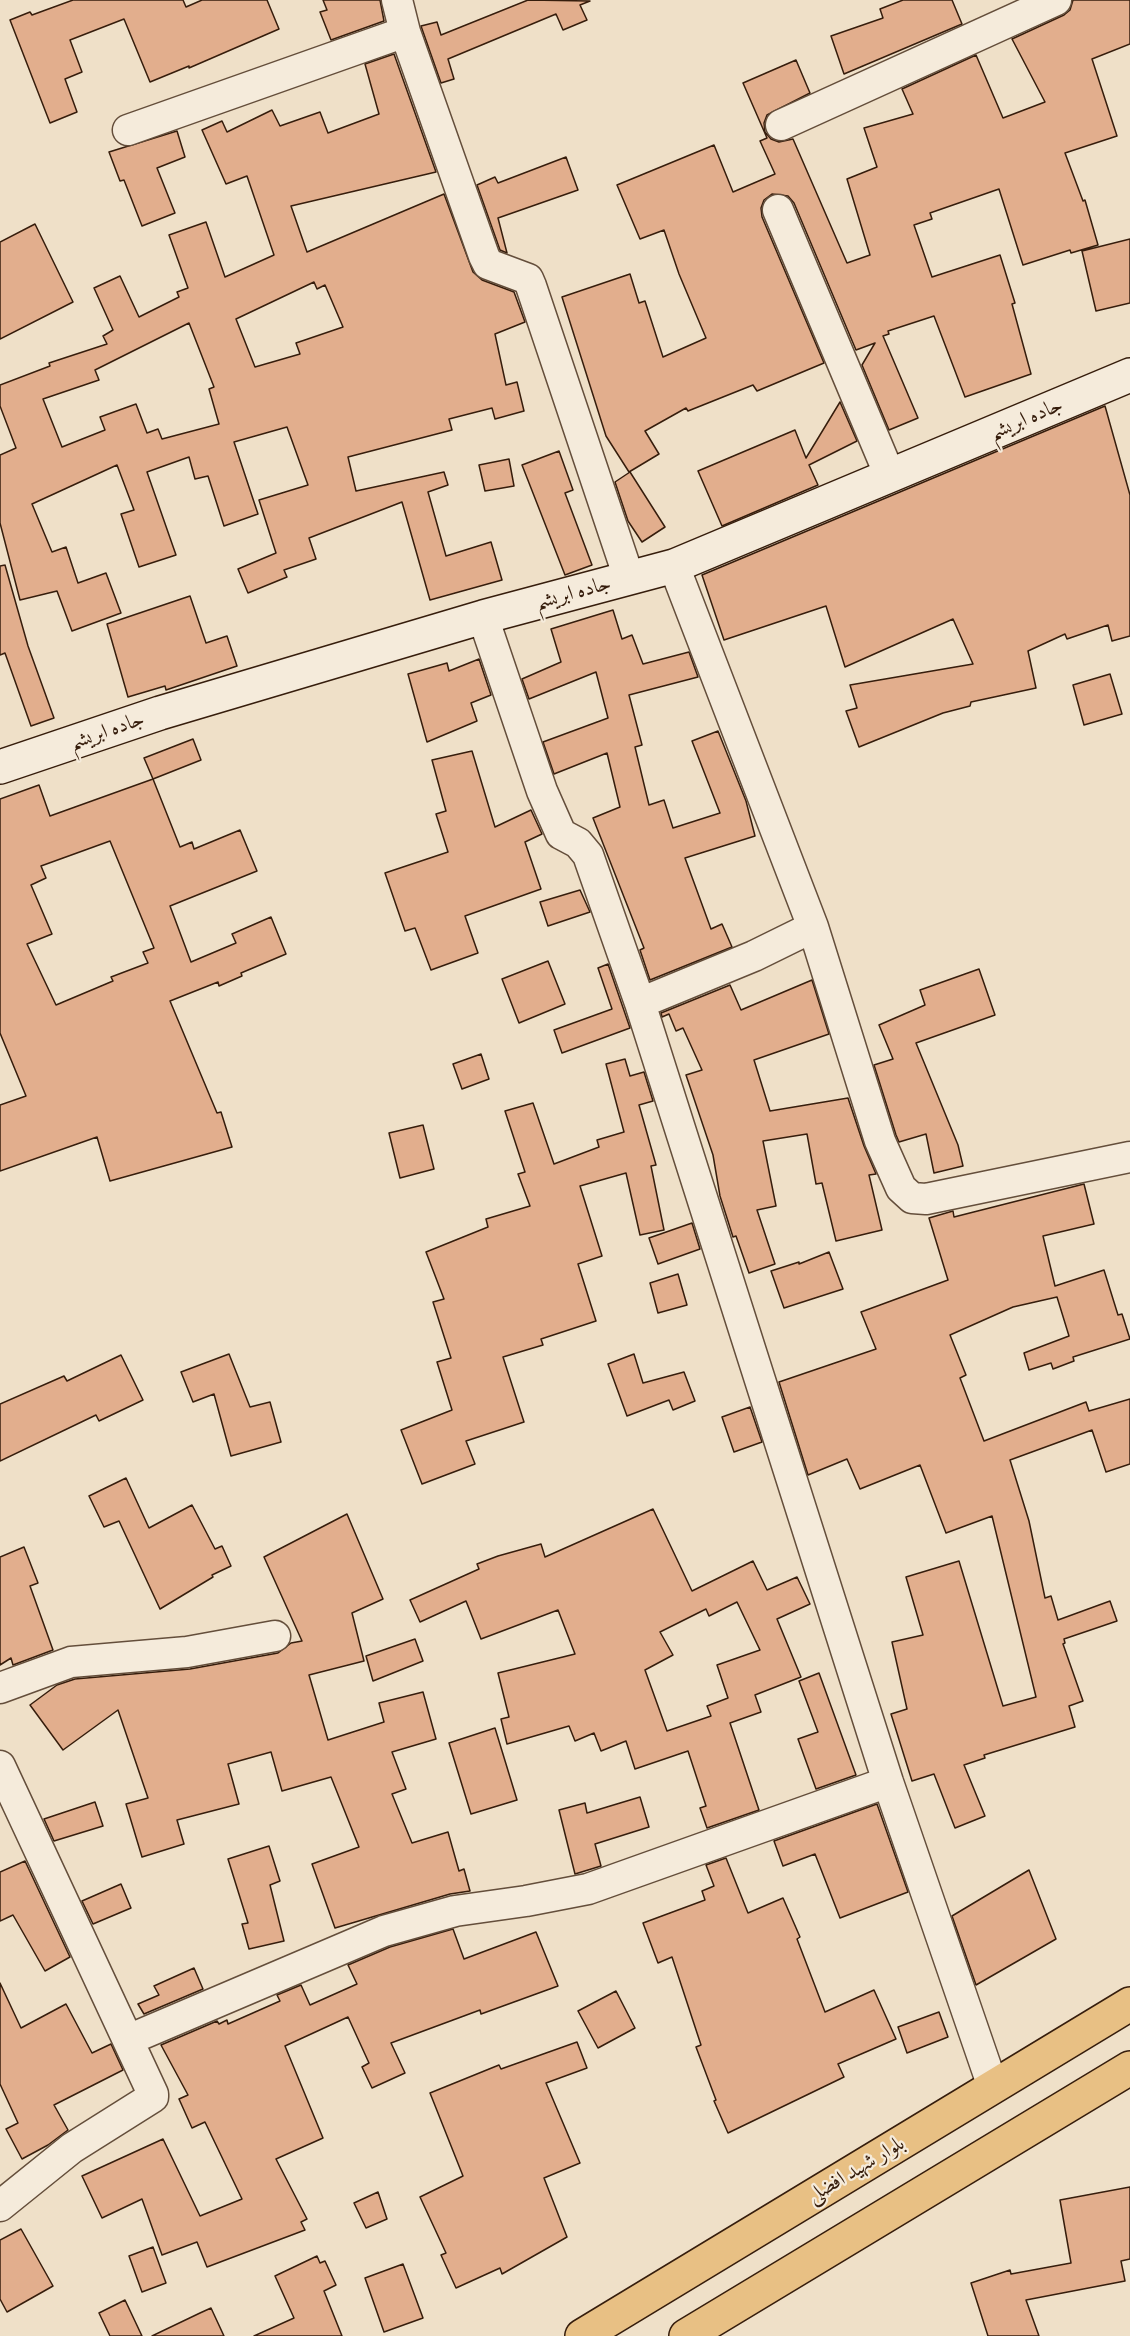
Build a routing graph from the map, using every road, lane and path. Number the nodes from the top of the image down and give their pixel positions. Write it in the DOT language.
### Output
graph roads {
  1 [pos="397,0"];
  2 [pos="1056,0"];
  3 [pos="405,32"];
  4 [pos="781,125"];
  5 [pos="128,130"];
  6 [pos="778,210"];
  7 [pos="1130,375"];
  8 [pos="890,476"];
  9 [pos="674,566"];
  10 [pos="629,578"];
  11 [pos="483,616"];
  12 [pos="0,767"];
  13 [pos="813,927"];
  14 [pos="640,1004"];
  15 [pos="1130,1157"];
  16 [pos="275,1636"];
  17 [pos="0,1688"];
  18 [pos="0,1766"];
  19 [pos="888,1782"];
  20 [pos="1130,2004"];
  21 [pos="128,2040"];
  22 [pos="1130,2068"];
  23 [pos="993,2087"];
  24 [pos="0,2206"];
  25 [pos="582,2336"];
  26 [pos="686,2336"];
  1 -- 3 [label="street"];
  2 -- 4 [label="street"];
  3 -- 5 [label="street"];
  3 -- 10 [label="street"];
  6 -- 8 [label="street"];
  7 -- 8 [label="main road, جاده ابریشم"];
  8 -- 9 [label="main road, جاده ابریشم"];
  9 -- 10 [label="main road, جاده ابریشم"];
  9 -- 13 [label="street"];
  10 -- 11 [label="main road, جاده ابریشم"];
  11 -- 12 [label="main road, جاده ابریشم"];
  11 -- 14 [label="street"];
  13 -- 14 [label="street"];
  13 -- 15 [label="street"];
  14 -- 19 [label="street"];
  16 -- 17 [label="street"];
  18 -- 21 [label="street"];
  19 -- 21 [label="street"];
  19 -- 23 [label="street"];
  20 -- 23 [label="main road, بلوار شهید افضلی"];
  21 -- 24 [label="street"];
  22 -- 26 [label="main road"];
  23 -- 25 [label="main road, بلوار شهید افضلی"];
}
